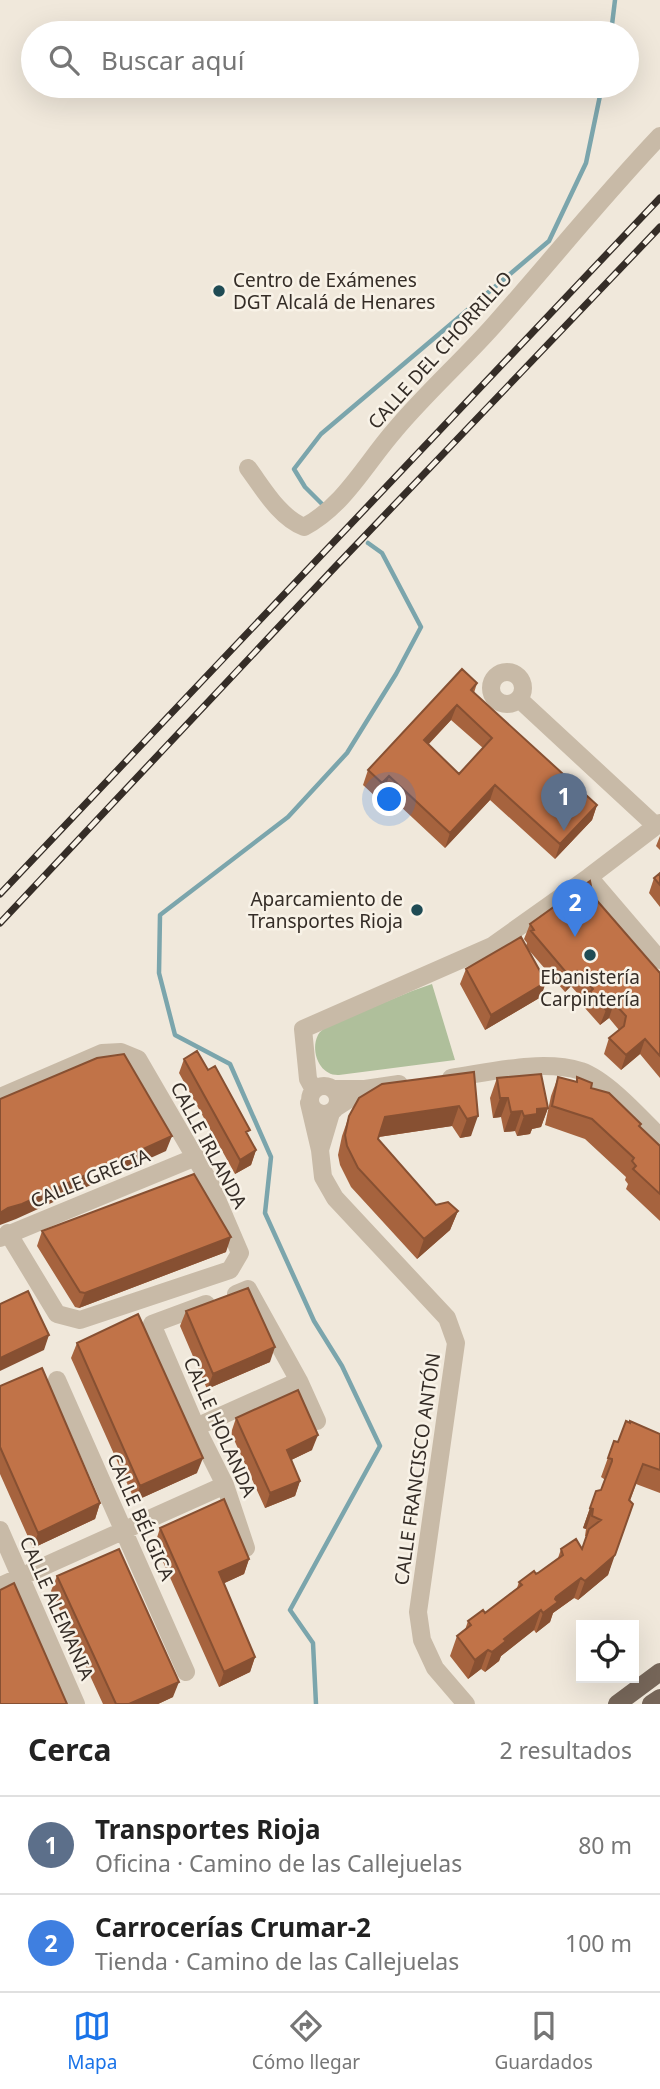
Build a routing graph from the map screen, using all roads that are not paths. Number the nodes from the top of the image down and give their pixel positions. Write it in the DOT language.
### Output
graph roads {
  1 [pos="660,136"];
  2 [pos="248,468"];
  3 [pos="519,699"];
  4 [pos="658,824"];
  5 [pos="589,877"];
  6 [pos="660,960"];
  7 [pos="437,1079"];
  8 [pos="411,1083"];
  9 [pos="0,1097"];
  10 [pos="325,1100"];
  11 [pos="660,1137"];
  12 [pos="196,1157"];
  13 [pos="4,1236"];
  14 [pos="58,1380"];
  15 [pos="299,1381"];
  16 [pos="317,1421"];
  17 [pos="196,1427"];
  18 [pos="225,1485"];
  19 [pos="0,1530"];
  20 [pos="124,1530"];
  21 [pos="246,1548"];
  22 [pos="21,1576"];
  23 [pos="0,1586"];
  24 [pos="186,1672"];
  25 [pos="660,1672"];
  26 [pos="660,1698"];
  27 [pos="76,1704"];
  28 [pos="466,1704"];
  29 [pos="617,1704"];
  30 [pos="651,1704"];
  1 -- 2 [label="street, CALLE DEL CHORRILLO"];
  3 -- 4 [label="street"];
  4 -- 5 [label="street"];
  5 -- 6 [label="street"];
  5 -- 10 [label="street, CALLE FRANCISCO ANTÓN"];
  7 -- 11 [label="street"];
  8 -- 10 [label="street"];
  9 -- 12 [label="street, CALLE IRLANDA"];
  10 -- 28 [label="street, CALLE FRANCISCO ANTÓN"];
  12 -- 13 [label="street, CALLE GRECIA"];
  12 -- 13 [label="street, CALLE IRLANDA"];
  14 -- 20 [label="street, CALLE BÉLGICA"];
  15 -- 16 [label="street"];
  15 -- 17 [label="street"];
  15 -- 17 [label="street, CALLE HOLANDA"];
  17 -- 18 [label="street, CALLE HOLANDA"];
  18 -- 20 [label="street"];
  18 -- 21 [label="street, CALLE HOLANDA"];
  19 -- 22 [label="street, CALLE ALEMANIA"];
  20 -- 22 [label="street"];
  20 -- 24 [label="street, CALLE BÉLGICA"];
  22 -- 23 [label="street"];
  22 -- 27 [label="street, CALLE ALEMANIA"];
  25 -- 29 [label="main road"];
  26 -- 30 [label="main road"];
}
